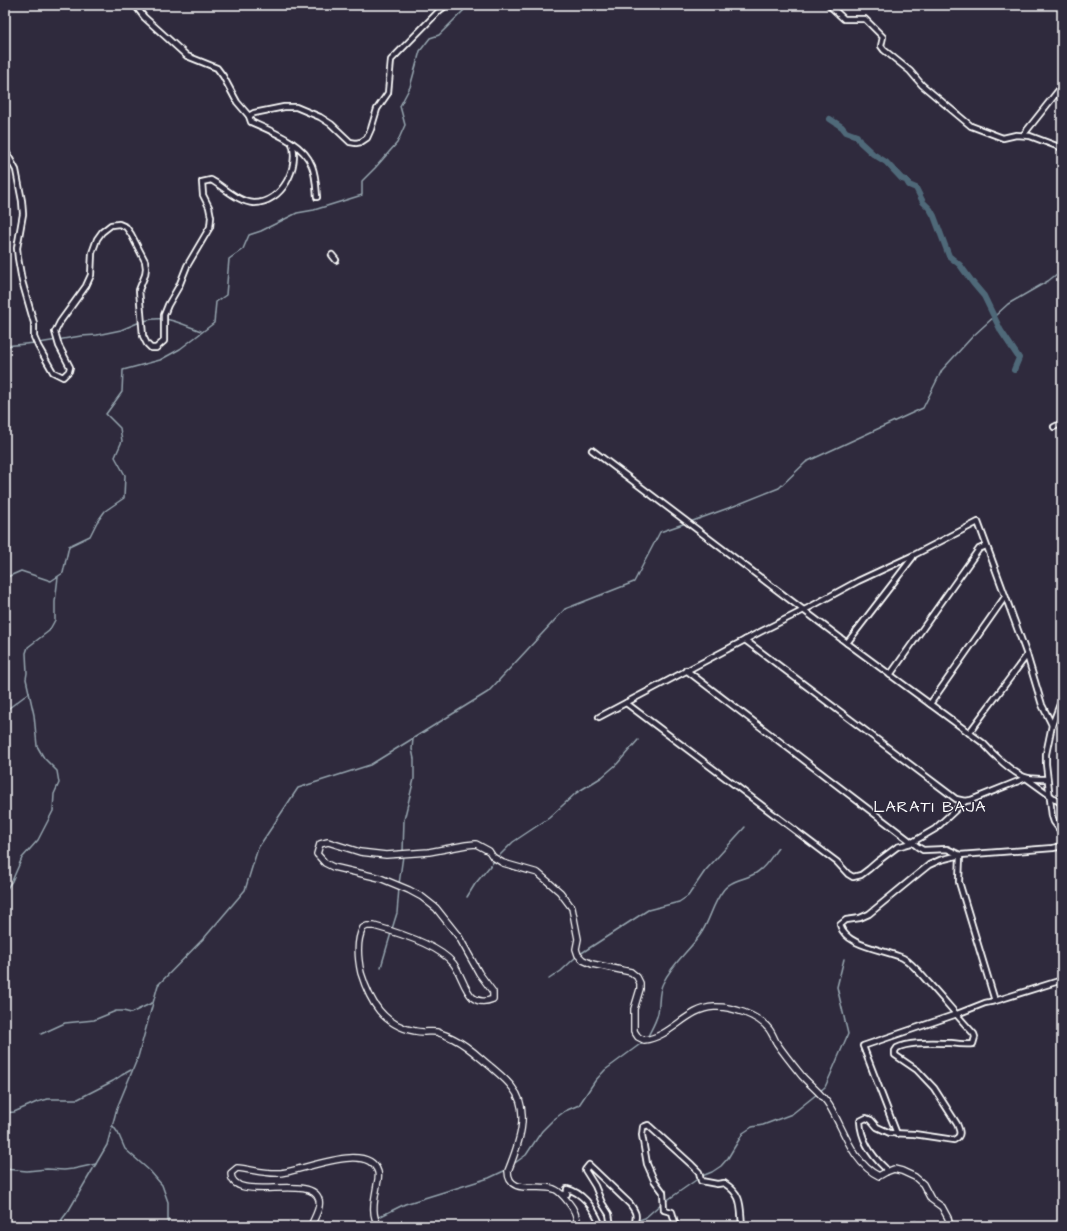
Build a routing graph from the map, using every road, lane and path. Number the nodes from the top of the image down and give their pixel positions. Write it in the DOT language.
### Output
graph roads {
  1 [pos="135,5"];
  2 [pos="448,5"];
  3 [pos="829,5"];
  4 [pos="1062,86"];
  5 [pos="249,116"];
  6 [pos="1024,134"];
  7 [pos="292,143"];
  8 [pos="1062,148"];
  9 [pos="5,150"];
  10 [pos="317,197"];
  11 [pos="332,255"];
  12 [pos="336,260"];
  13 [pos="1062,423"];
  14 [pos="1054,427"];
  15 [pos="592,450"];
  16 [pos="986,546"];
  17 [pos="914,555"];
  18 [pos="1005,597"];
  19 [pos="804,610"];
  20 [pos="745,640"];
  21 [pos="847,643"];
  22 [pos="1027,655"];
  23 [pos="686,670"];
  24 [pos="890,674"];
  25 [pos="1062,700"];
  26 [pos="626,703"];
  27 [pos="930,704"];
  28 [pos="599,717"];
  29 [pos="1052,725"];
  30 [pos="969,733"];
  31 [pos="1026,778"];
  32 [pos="1047,779"];
  33 [pos="1050,796"];
  34 [pos="965,801"];
  35 [pos="1062,804"];
  36 [pos="1062,833"];
  37 [pos="911,842"];
  38 [pos="1062,846"];
  39 [pos="960,855"];
  40 [pos="1062,980"];
  41 [pos="995,1001"];
  42 [pos="957,1014"];
  43 [pos="897,1134"];
  44 [pos="886,1172"];
  45 [pos="562,1194"];
  46 [pos="311,1226"];
  47 [pos="379,1226"];
  48 [pos="578,1226"];
  49 [pos="601,1226"];
  50 [pos="611,1226"];
  51 [pos="633,1226"];
  52 [pos="676,1226"];
  53 [pos="742,1226"];
  54 [pos="950,1226"];
  1 -- 5 [label="street"];
  2 -- 5 [label="street"];
  3 -- 6 [label="street"];
  4 -- 6 [label="street"];
  5 -- 7 [label="street"];
  6 -- 8 [label="street"];
  7 -- 9 [label="street"];
  7 -- 10 [label="street"];
  11 -- 12 [label="street"];
  13 -- 14 [label="street"];
  15 -- 19 [label="street"];
  16 -- 17 [label="street"];
  16 -- 18 [label="street"];
  16 -- 24 [label="street"];
  17 -- 19 [label="street"];
  17 -- 21 [label="street"];
  18 -- 22 [label="street"];
  18 -- 27 [label="street"];
  19 -- 20 [label="street"];
  19 -- 21 [label="street"];
  20 -- 23 [label="street"];
  20 -- 34 [label="street"];
  21 -- 24 [label="street"];
  22 -- 29 [label="street"];
  22 -- 30 [label="street"];
  23 -- 26 [label="street"];
  23 -- 37 [label="street"];
  24 -- 27 [label="street"];
  25 -- 29 [label="street"];
  26 -- 28 [label="street"];
  26 -- 37 [label="street"];
  27 -- 30 [label="street"];
  29 -- 32 [label="street"];
  30 -- 31 [label="street"];
  31 -- 32 [label="street"];
  31 -- 33 [label="street"];
  31 -- 34 [label="street"];
  32 -- 33 [label="street"];
  33 -- 35 [label="street"];
  33 -- 36 [label="street"];
  34 -- 37 [label="street"];
  37 -- 39 [label="street"];
  38 -- 39 [label="street"];
  39 -- 41 [label="street"];
  39 -- 42 [label="street"];
  40 -- 41 [label="street"];
  41 -- 42 [label="street"];
  42 -- 43 [label="street"];
  42 -- 43 [label="street"];
  43 -- 44 [label="street"];
  44 -- 45 [label="street"];
  44 -- 54 [label="street"];
  45 -- 48 [label="street"];
  45 -- 49 [label="street"];
  46 -- 47 [label="street"];
  50 -- 51 [label="street"];
  52 -- 53 [label="street"];
}
